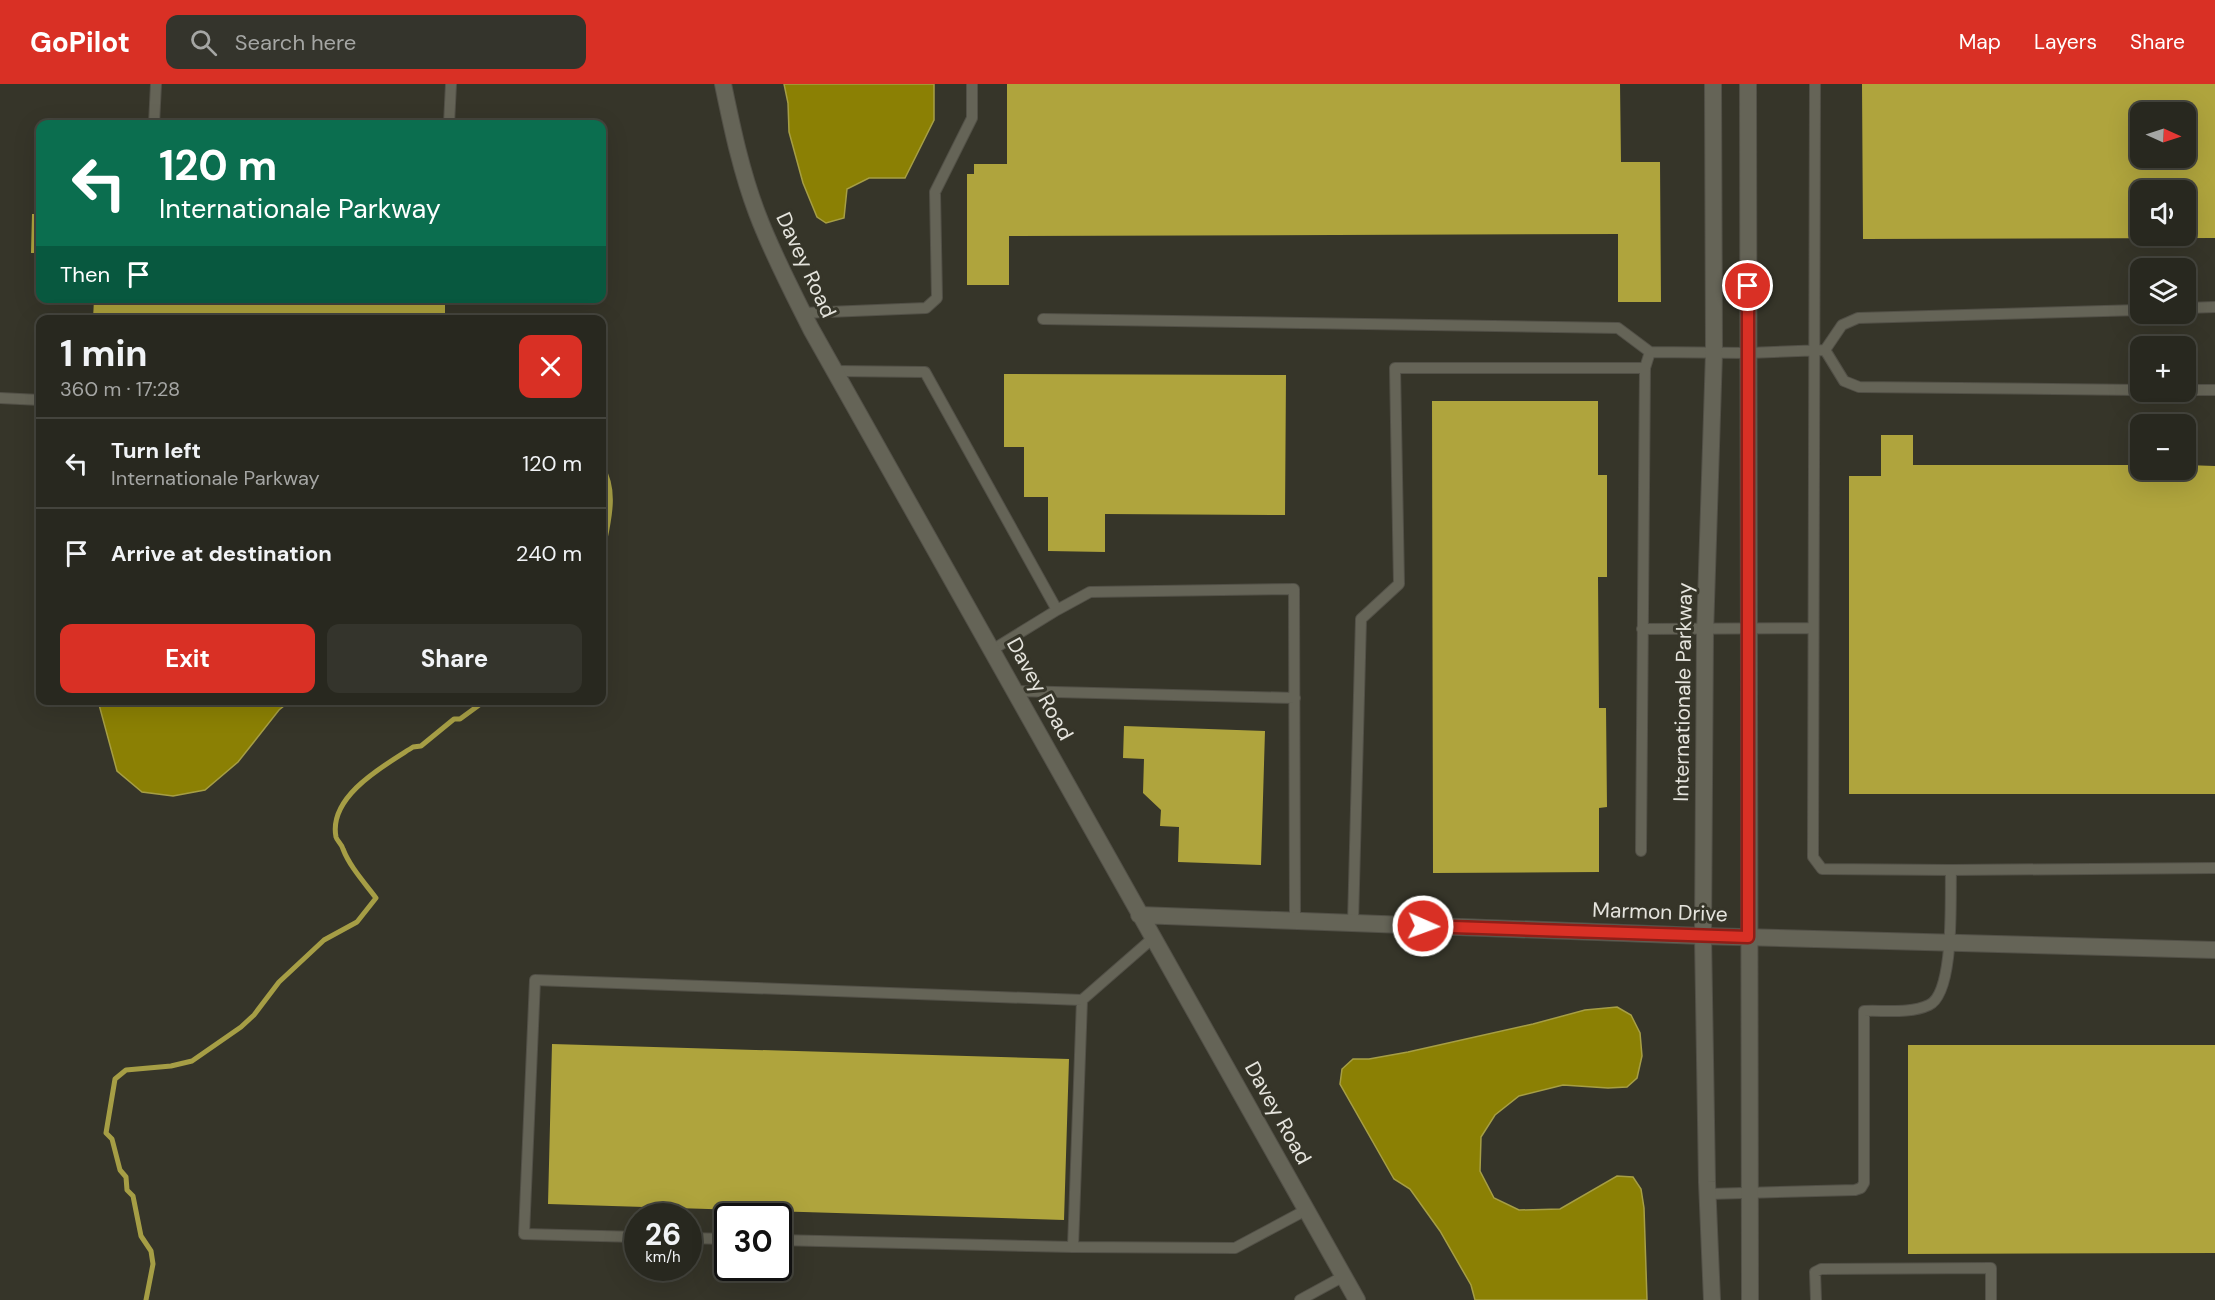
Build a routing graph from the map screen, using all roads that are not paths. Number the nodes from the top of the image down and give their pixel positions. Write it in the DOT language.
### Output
graph roads {
  1 [pos="156,84"];
  2 [pos="451,84"];
  3 [pos="723,84"];
  4 [pos="972,84"];
  5 [pos="1713,84"];
  6 [pos="1748,84"];
  7 [pos="1815,84"];
  8 [pos="154,120"];
  9 [pos="449,120"];
  10 [pos="2215,307"];
  11 [pos="2196,308"];
  12 [pos="2130,310"];
  13 [pos="803,313"];
  14 [pos="1043,319"];
  15 [pos="1813,350"];
  16 [pos="1826,350"];
  17 [pos="1650,352"];
  18 [pos="1714,353"];
  19 [pos="1748,353"];
  20 [pos="1645,368"];
  21 [pos="835,371"];
  22 [pos="2130,390"];
  23 [pos="2196,390"];
  24 [pos="2215,390"];
  25 [pos="0,398"];
  26 [pos="36,400"];
  27 [pos="1057,610"];
  28 [pos="1748,627"];
  29 [pos="1813,628"];
  30 [pos="1641,629"];
  31 [pos="1706,629"];
  32 [pos="992,650"];
  33 [pos="1015,691"];
  34 [pos="1295,698"];
  35 [pos="1641,851"];
  36 [pos="2215,868"];
  37 [pos="1951,870"];
  38 [pos="1139,915"];
  39 [pos="1294,921"];
  40 [pos="1353,923"];
  41 [pos="1703,936"];
  42 [pos="1748,937"];
  43 [pos="1153,938"];
  44 [pos="1949,943"];
  45 [pos="2215,950"];
  46 [pos="1082,1000"];
  47 [pos="1750,1193"];
  48 [pos="1708,1194"];
  49 [pos="1306,1210"];
  50 [pos="624,1237"];
  51 [pos="792,1240"];
  52 [pos="1073,1247"];
  53 [pos="1344,1276"];
  54 [pos="1300,1300"];
  55 [pos="1357,1300"];
  56 [pos="1712,1300"];
  57 [pos="1750,1300"];
  58 [pos="1816,1300"];
  59 [pos="1991,1300"];
  1 -- 8 [label="lane"];
  2 -- 9 [label="lane"];
  3 -- 13 [label="street, Davey Road"];
  4 -- 13 [label="lane"];
  5 -- 18 [label="street, Internationale Parkway"];
  6 -- 19 [label="street"];
  7 -- 15 [label="lane"];
  10 -- 11 [label="lane"];
  12 -- 16 [label="lane"];
  13 -- 21 [label="street, Davey Road"];
  14 -- 17 [label="lane"];
  15 -- 16 [label="lane"];
  15 -- 19 [label="lane"];
  15 -- 29 [label="lane"];
  16 -- 22 [label="lane"];
  17 -- 18 [label="lane"];
  17 -- 20 [label="lane"];
  18 -- 19 [label="lane"];
  18 -- 31 [label="street, Internationale Parkway"];
  19 -- 28 [label="street"];
  20 -- 30 [label="lane"];
  20 -- 40 [label="lane"];
  21 -- 27 [label="lane"];
  21 -- 32 [label="street, Davey Road"];
  23 -- 24 [label="lane"];
  25 -- 26 [label="lane"];
  27 -- 32 [label="lane"];
  27 -- 34 [label="lane"];
  28 -- 29 [label="lane"];
  28 -- 31 [label="lane"];
  28 -- 42 [label="street"];
  29 -- 37 [label="lane"];
  30 -- 31 [label="lane"];
  30 -- 35 [label="lane"];
  31 -- 41 [label="street, Internationale Parkway"];
  32 -- 33 [label="street, Davey Road"];
  33 -- 34 [label="lane"];
  33 -- 38 [label="street, Davey Road"];
  34 -- 39 [label="lane"];
  36 -- 37 [label="lane"];
  37 -- 44 [label="lane"];
  38 -- 39 [label="street, Marmon Drive"];
  38 -- 43 [label="street, Davey Road"];
  39 -- 40 [label="street, Marmon Drive"];
  40 -- 41 [label="street, Marmon Drive"];
  41 -- 42 [label="street, Marmon Drive"];
  41 -- 48 [label="street, Internationale Parkway"];
  42 -- 44 [label="street, Marmon Drive"];
  42 -- 47 [label="street"];
  43 -- 46 [label="lane"];
  43 -- 49 [label="street, Davey Road"];
  44 -- 45 [label="street, Marmon Drive"];
  44 -- 47 [label="lane"];
  46 -- 50 [label="lane"];
  46 -- 52 [label="lane"];
  47 -- 48 [label="lane"];
  47 -- 57 [label="street"];
  48 -- 56 [label="street, Internationale Parkway"];
  49 -- 52 [label="lane"];
  49 -- 53 [label="street, Davey Road"];
  51 -- 52 [label="lane"];
  53 -- 54 [label="lane"];
  53 -- 55 [label="street, Davey Road"];
  58 -- 59 [label="lane"];
}
